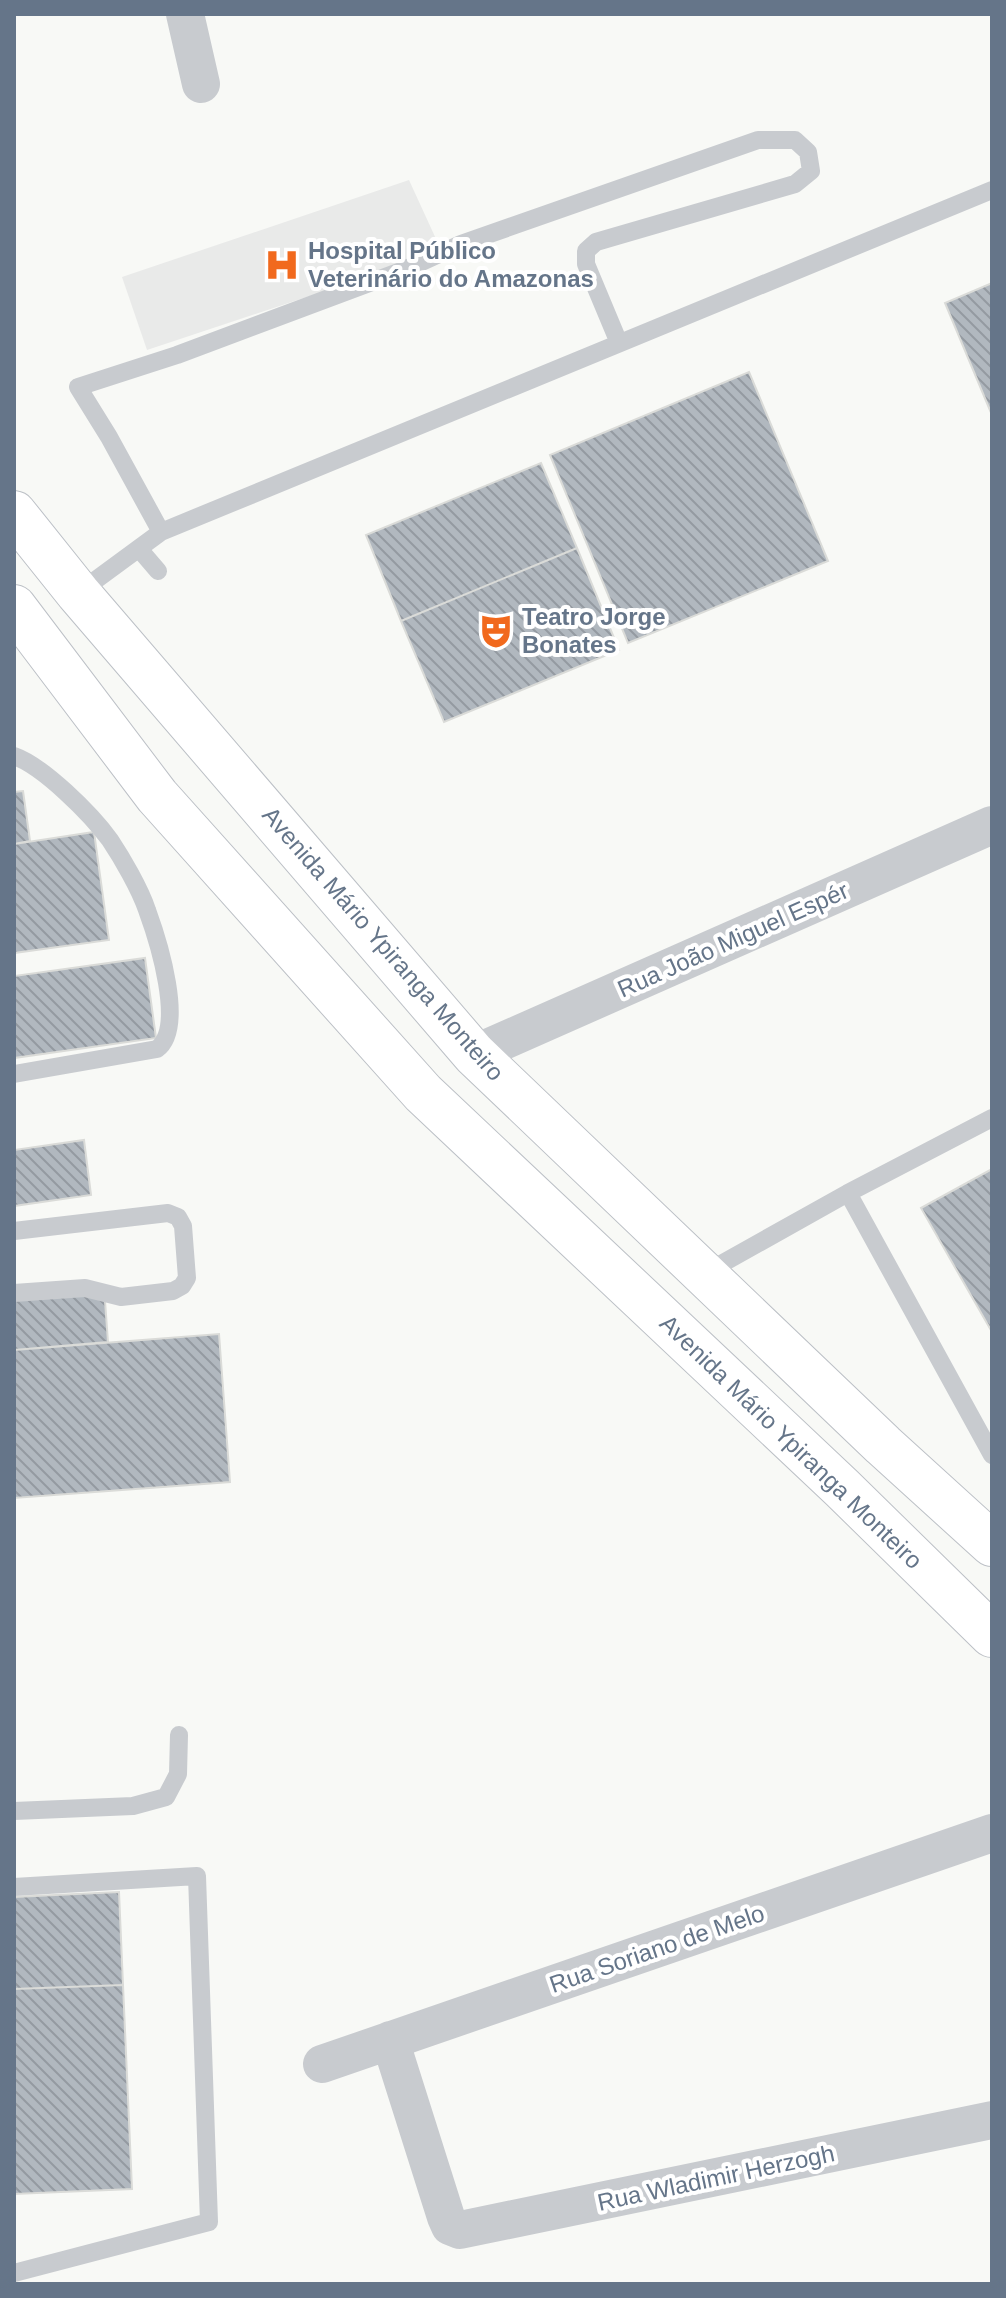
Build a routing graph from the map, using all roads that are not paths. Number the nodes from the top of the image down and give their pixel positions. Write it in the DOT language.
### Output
graph roads {
  1 [pos="185,14"];
  2 [pos="201,84"];
  3 [pos="992,190"];
  4 [pos="619,343"];
  5 [pos="14,513"];
  6 [pos="161,532"];
  7 [pos="140,550"];
  8 [pos="158,571"];
  9 [pos="78,593"];
  10 [pos="14,607"];
  11 [pos="14,756"];
  12 [pos="992,825"];
  13 [pos="474,1054"];
  14 [pos="14,1074"];
  15 [pos="992,1118"];
  16 [pos="848,1193"];
  17 [pos="14,1231"];
  18 [pos="705,1273"];
  19 [pos="14,1293"];
  20 [pos="992,1455"];
  21 [pos="992,1544"];
  22 [pos="992,1635"];
  23 [pos="179,1735"];
  24 [pos="14,1811"];
  25 [pos="992,1833"];
  26 [pos="14,1887"];
  27 [pos="390,2040"];
  28 [pos="322,2064"];
  29 [pos="990,2129"];
  30 [pos="14,2273"];
  1 -- 2 [label="street"];
  3 -- 4 [label="lane"];
  4 -- 6 [label="lane"];
  4 -- 6 [label="lane"];
  5 -- 9 [label="main road, Avenida Mário Ypiranga Monteiro"];
  6 -- 7 [label="lane"];
  7 -- 8 [label="lane"];
  7 -- 9 [label="lane"];
  9 -- 13 [label="main road, Avenida Mário Ypiranga Monteiro"];
  10 -- 22 [label="main road, Avenida Mário Ypiranga Monteiro"];
  11 -- 14 [label="lane"];
  12 -- 13 [label="street, Rua João Miguel Espér"];
  13 -- 18 [label="main road, Avenida Mário Ypiranga Monteiro"];
  15 -- 16 [label="lane"];
  16 -- 18 [label="lane"];
  16 -- 20 [label="lane"];
  17 -- 19 [label="lane"];
  18 -- 21 [label="main road, Avenida Mário Ypiranga Monteiro"];
  23 -- 24 [label="lane"];
  25 -- 27 [label="street, Rua Soriano de Melo"];
  26 -- 30 [label="lane"];
  27 -- 28 [label="street, Rua Soriano de Melo"];
  27 -- 29 [label="street, Rua Wladimir Herzogh"];
}
